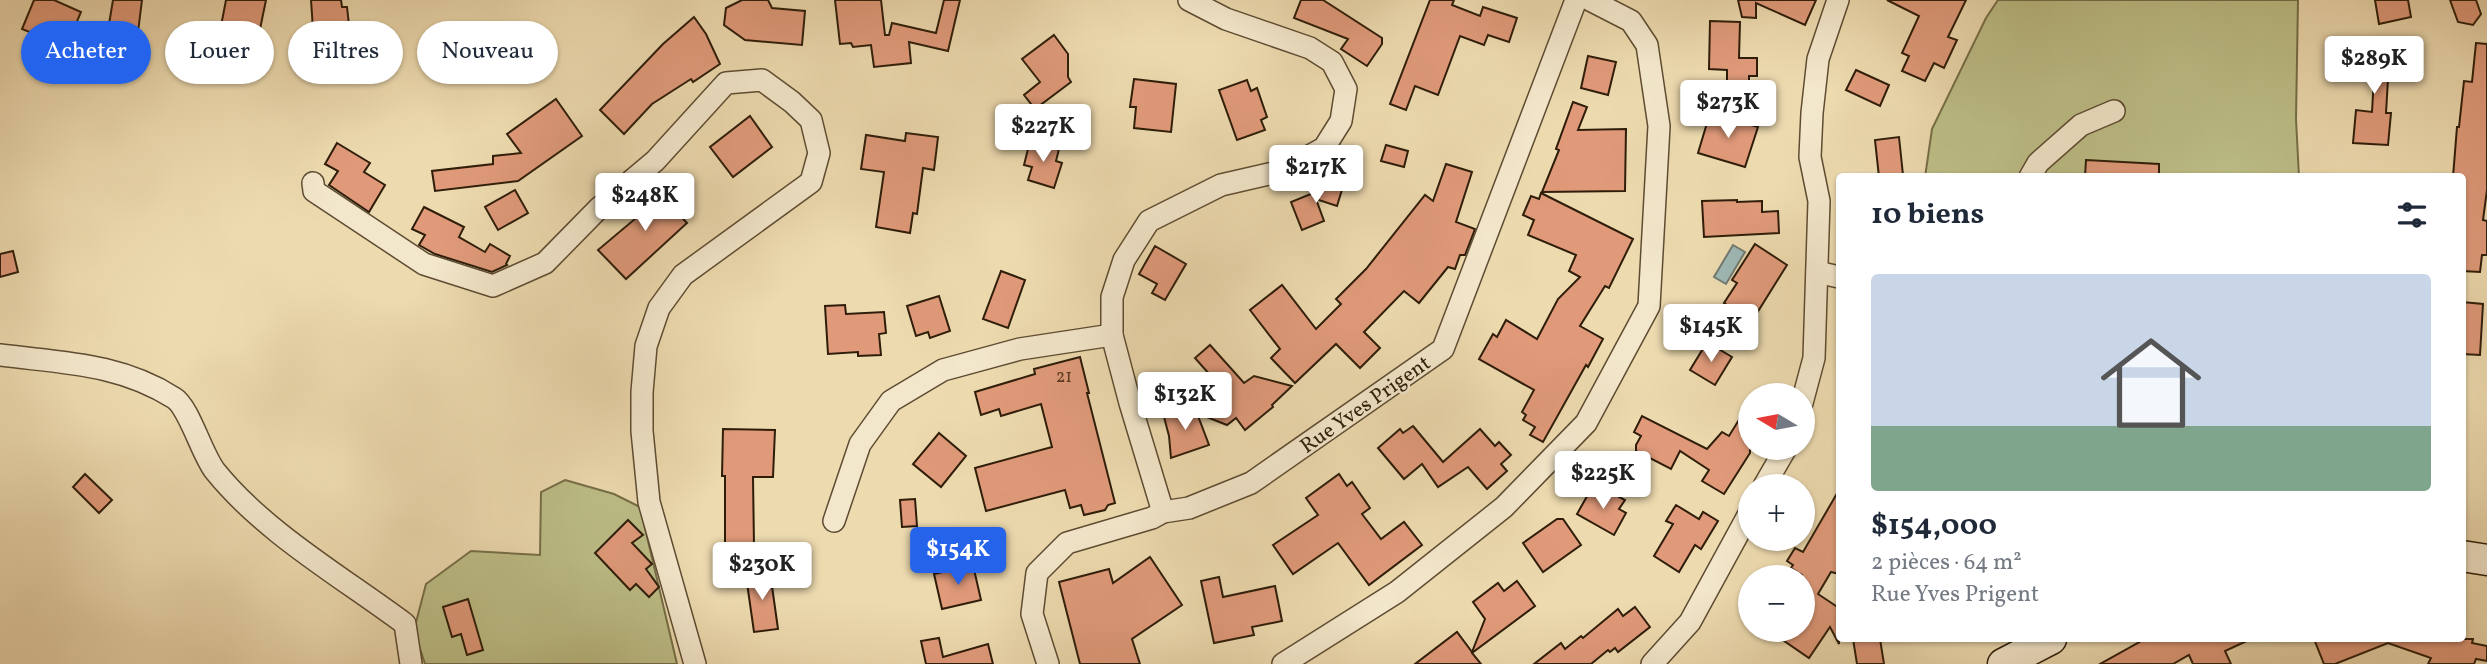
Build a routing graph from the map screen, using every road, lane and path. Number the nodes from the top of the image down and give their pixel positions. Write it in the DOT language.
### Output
graph roads {
  1 [pos="1189,0"];
  2 [pos="1576,0"];
  3 [pos="1590,0"];
  4 [pos="1838,0"];
  5 [pos="2114,111"];
  6 [pos="2032,173"];
  7 [pos="313,183"];
  8 [pos="1817,272"];
  9 [pos="1836,276"];
  10 [pos="1112,335"];
  11 [pos="0,355"];
  12 [pos="1807,383"];
  13 [pos="1163,512"];
  14 [pos="834,521"];
  15 [pos="1738,534"];
  16 [pos="2466,557"];
  17 [pos="2487,560"];
  18 [pos="2045,642"];
  19 [pos="411,664"];
  20 [pos="695,664"];
  21 [pos="1048,664"];
  22 [pos="1283,664"];
  23 [pos="1652,664"];
  24 [pos="2003,664"];
  1 -- 10 [label="street"];
  2 -- 13 [label="street, Rue Yves Prigent"];
  3 -- 22 [label="street"];
  4 -- 8 [label="street"];
  5 -- 6 [label="street"];
  7 -- 20 [label="street"];
  8 -- 9 [label="street"];
  8 -- 12 [label="street"];
  10 -- 13 [label="street"];
  10 -- 14 [label="street"];
  11 -- 19 [label="street"];
  13 -- 21 [label="street, Rue Yves Prigent"];
  15 -- 23 [label="street"];
  16 -- 17 [label="street"];
  18 -- 24 [label="street"];
}
